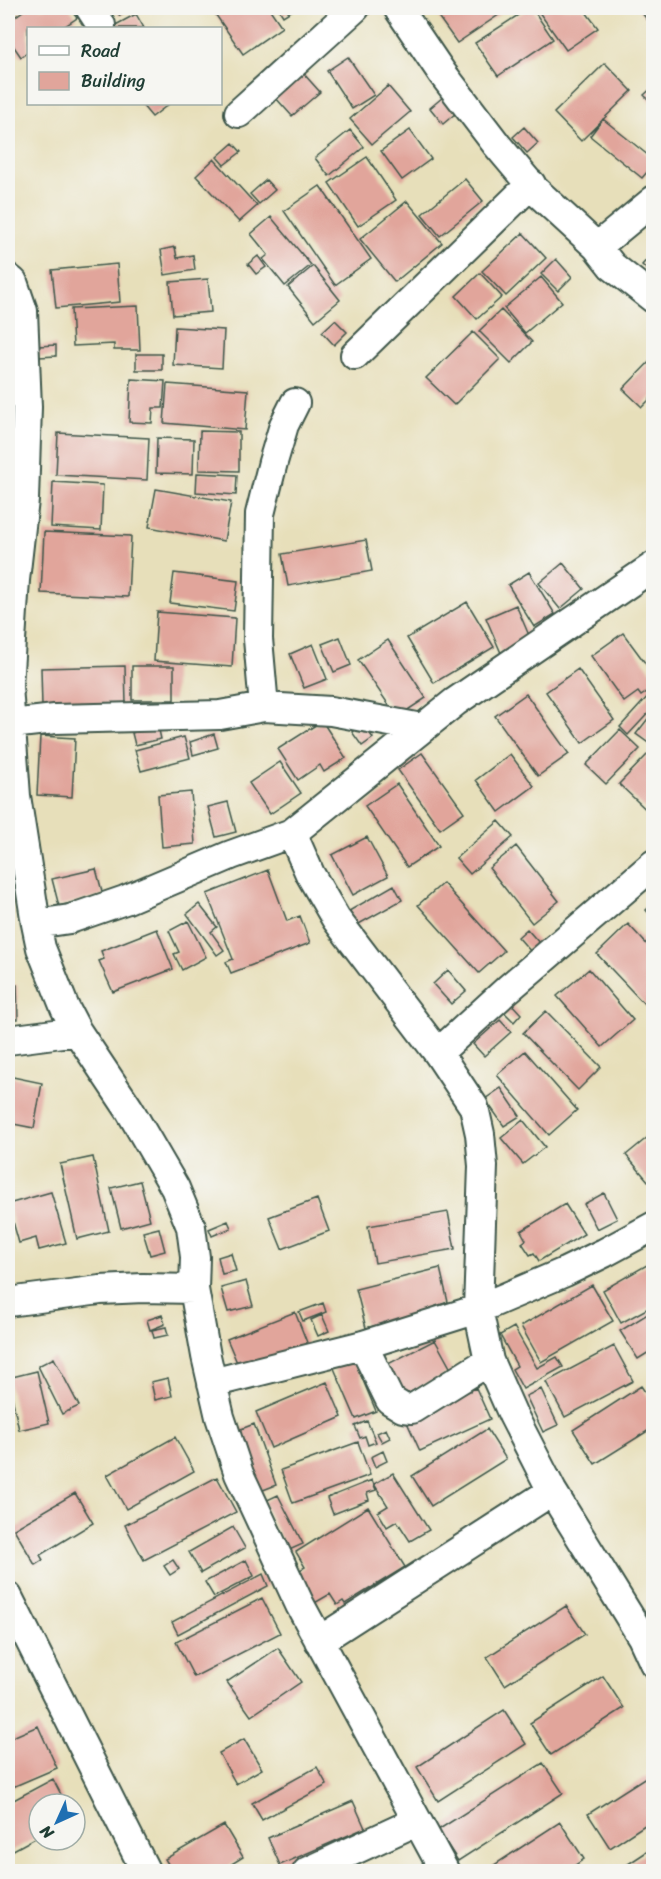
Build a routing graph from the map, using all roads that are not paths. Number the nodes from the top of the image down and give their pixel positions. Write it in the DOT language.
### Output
graph roads {
  1 [pos="355,8"];
  2 [pos="398,8"];
  3 [pos="239,113"];
  4 [pos="531,184"];
  5 [pos="654,200"];
  6 [pos="597,247"];
  7 [pos="8,278"];
  8 [pos="654,299"];
  9 [pos="355,355"];
  10 [pos="295,403"];
  11 [pos="654,566"];
  12 [pos="8,686"];
  13 [pos="264,707"];
  14 [pos="11,723"];
  15 [pos="422,728"];
  16 [pos="292,833"];
  17 [pos="654,864"];
  18 [pos="36,924"];
  19 [pos="77,1031"];
  20 [pos="8,1040"];
  21 [pos="438,1053"];
  22 [pos="654,1226"];
  23 [pos="194,1289"];
  24 [pos="8,1302"];
  25 [pos="478,1309"];
  26 [pos="363,1345"];
  27 [pos="489,1361"];
  28 [pos="212,1383"];
  29 [pos="552,1491"];
  30 [pos="8,1597"];
  31 [pos="648,1633"];
  32 [pos="319,1641"];
  33 [pos="654,1663"];
  34 [pos="417,1821"];
  35 [pos="146,1872"];
  36 [pos="307,1872"];
  37 [pos="445,1872"];
  1 -- 3 [label="street"];
  2 -- 4 [label="street"];
  4 -- 6 [label="street"];
  4 -- 9 [label="street"];
  5 -- 6 [label="street"];
  6 -- 8 [label="street"];
  7 -- 12 [label="street"];
  10 -- 13 [label="street"];
  11 -- 15 [label="street"];
  12 -- 14 [label="street"];
  13 -- 14 [label="street"];
  13 -- 15 [label="street"];
  14 -- 18 [label="street"];
  15 -- 16 [label="street"];
  16 -- 18 [label="street"];
  16 -- 21 [label="street"];
  17 -- 21 [label="street"];
  18 -- 19 [label="street"];
  19 -- 20 [label="street"];
  19 -- 23 [label="street"];
  21 -- 25 [label="street"];
  22 -- 25 [label="street"];
  23 -- 24 [label="street"];
  23 -- 28 [label="street"];
  25 -- 26 [label="street"];
  25 -- 27 [label="street"];
  26 -- 27 [label="street"];
  26 -- 28 [label="street"];
  27 -- 29 [label="street"];
  28 -- 32 [label="street"];
  29 -- 31 [label="street"];
  29 -- 32 [label="street"];
  30 -- 35 [label="street"];
  31 -- 33 [label="street"];
  32 -- 34 [label="street"];
  34 -- 36 [label="street"];
  34 -- 37 [label="street"];
}
